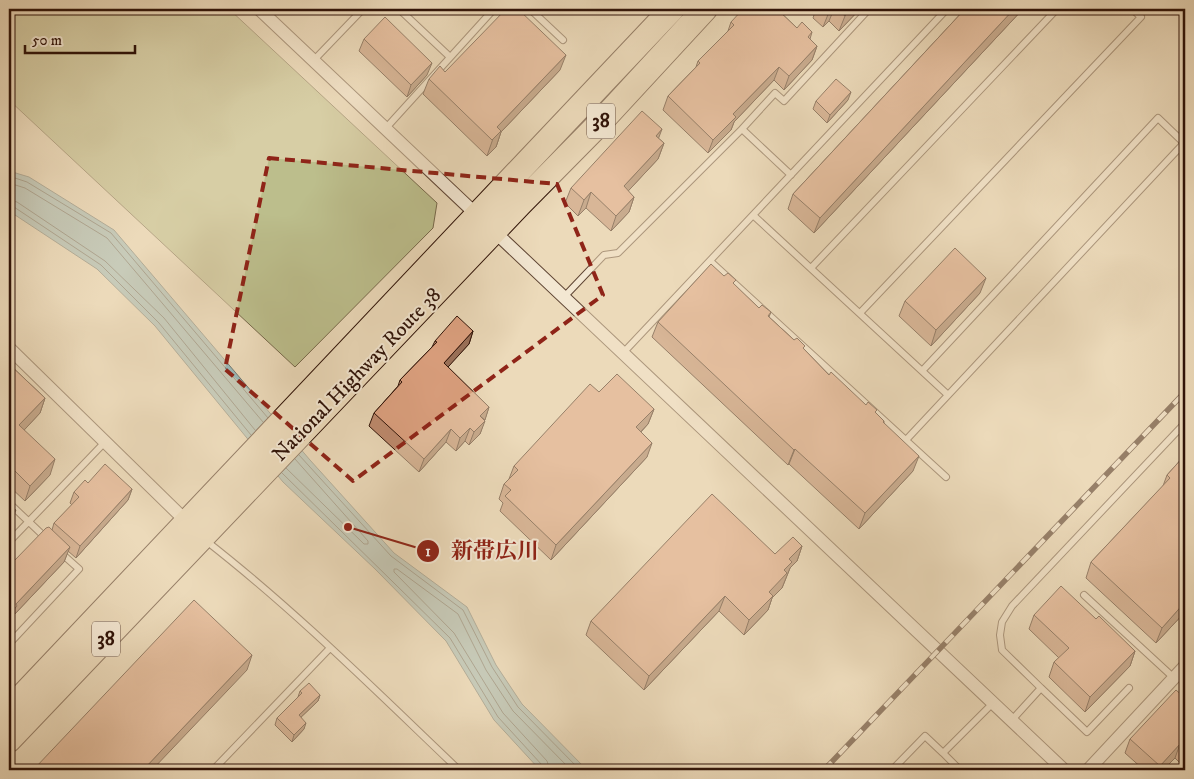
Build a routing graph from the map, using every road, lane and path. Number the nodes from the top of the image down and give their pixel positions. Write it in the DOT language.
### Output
graph roads {
  1 [pos="259,9"];
  2 [pos="363,9"];
  3 [pos="399,9"];
  4 [pos="494,9"];
  5 [pos="530,9"];
  6 [pos="672,9"];
  7 [pos="706,9"];
  8 [pos="869,9"];
  9 [pos="936,9"];
  10 [pos="1057,9"];
  11 [pos="1132,9"];
  12 [pos="944,11"];
  13 [pos="563,40"];
  14 [pos="450,57"];
  15 [pos="314,60"];
  16 [pos="386,128"];
  17 [pos="742,128"];
  18 [pos="791,175"];
  19 [pos="753,215"];
  20 [pos="486,223"];
  21 [pos="710,261"];
  22 [pos="810,268"];
  23 [pos="564,297"];
  24 [pos="860,313"];
  25 [pos="9,348"];
  26 [pos="624,354"];
  27 [pos="922,371"];
  28 [pos="948,395"];
  29 [pos="1185,424"];
  30 [pos="906,440"];
  31 [pos="105,442"];
  32 [pos="946,478"];
  33 [pos="9,503"];
  34 [pos="28,522"];
  35 [pos="194,530"];
  36 [pos="9,542"];
  37 [pos="50,542"];
  38 [pos="57,549"];
  39 [pos="1084,596"];
  40 [pos="9,644"];
  41 [pos="330,648"];
  42 [pos="1185,666"];
  43 [pos="1174,678"];
  44 [pos="1041,688"];
  45 [pos="1129,688"];
  46 [pos="993,703"];
  47 [pos="9,710"];
  48 [pos="1011,721"];
  49 [pos="9,740"];
  50 [pos="943,754"];
  51 [pos="212,770"];
  52 [pos="459,770"];
  53 [pos="892,770"];
  54 [pos="960,770"];
  55 [pos="1064,770"];
  56 [pos="1088,770"];
  1 -- 15 [label="street"];
  2 -- 15 [label="lane"];
  3 -- 14 [label="lane"];
  4 -- 14 [label="lane"];
  5 -- 13 [label="lane"];
  6 -- 20 [label="highway, National Highway Route 38 / 38"];
  7 -- 20 [label="highway, National Highway Route 38 / 38"];
  8 -- 17 [label="lane"];
  9 -- 12 [label="lane"];
  10 -- 22 [label="lane"];
  11 -- 24 [label="lane"];
  12 -- 18 [label="lane"];
  14 -- 16 [label="lane"];
  15 -- 16 [label="street"];
  16 -- 20 [label="street"];
  17 -- 18 [label="lane"];
  17 -- 23 [label="lane"];
  18 -- 19 [label="lane"];
  19 -- 21 [label="lane"];
  19 -- 22 [label="lane"];
  20 -- 23 [label="street"];
  20 -- 35 [label="highway, National Highway Route 38 / 38"];
  21 -- 26 [label="lane"];
  21 -- 30 [label="lane"];
  22 -- 24 [label="lane"];
  23 -- 26 [label="street"];
  24 -- 27 [label="lane"];
  25 -- 31 [label="street"];
  26 -- 46 [label="street"];
  27 -- 28 [label="lane"];
  27 -- 28 [label="lane"];
  28 -- 30 [label="lane"];
  29 -- 44 [label="lane"];
  30 -- 32 [label="lane"];
  31 -- 34 [label="lane"];
  31 -- 35 [label="street"];
  33 -- 34 [label="lane"];
  34 -- 36 [label="lane"];
  34 -- 37 [label="lane"];
  35 -- 41 [label="lane"];
  35 -- 47 [label="highway, National Highway Route 38 / 38"];
  35 -- 49 [label="highway, National Highway Route 38 / 38"];
  38 -- 40 [label="lane"];
  39 -- 43 [label="lane"];
  41 -- 51 [label="lane"];
  41 -- 52 [label="lane"];
  42 -- 43 [label="street"];
  43 -- 56 [label="street"];
  44 -- 45 [label="lane"];
  44 -- 48 [label="lane"];
  46 -- 48 [label="street"];
  46 -- 50 [label="lane"];
  48 -- 55 [label="street"];
  50 -- 53 [label="lane"];
  50 -- 54 [label="lane"];
}
